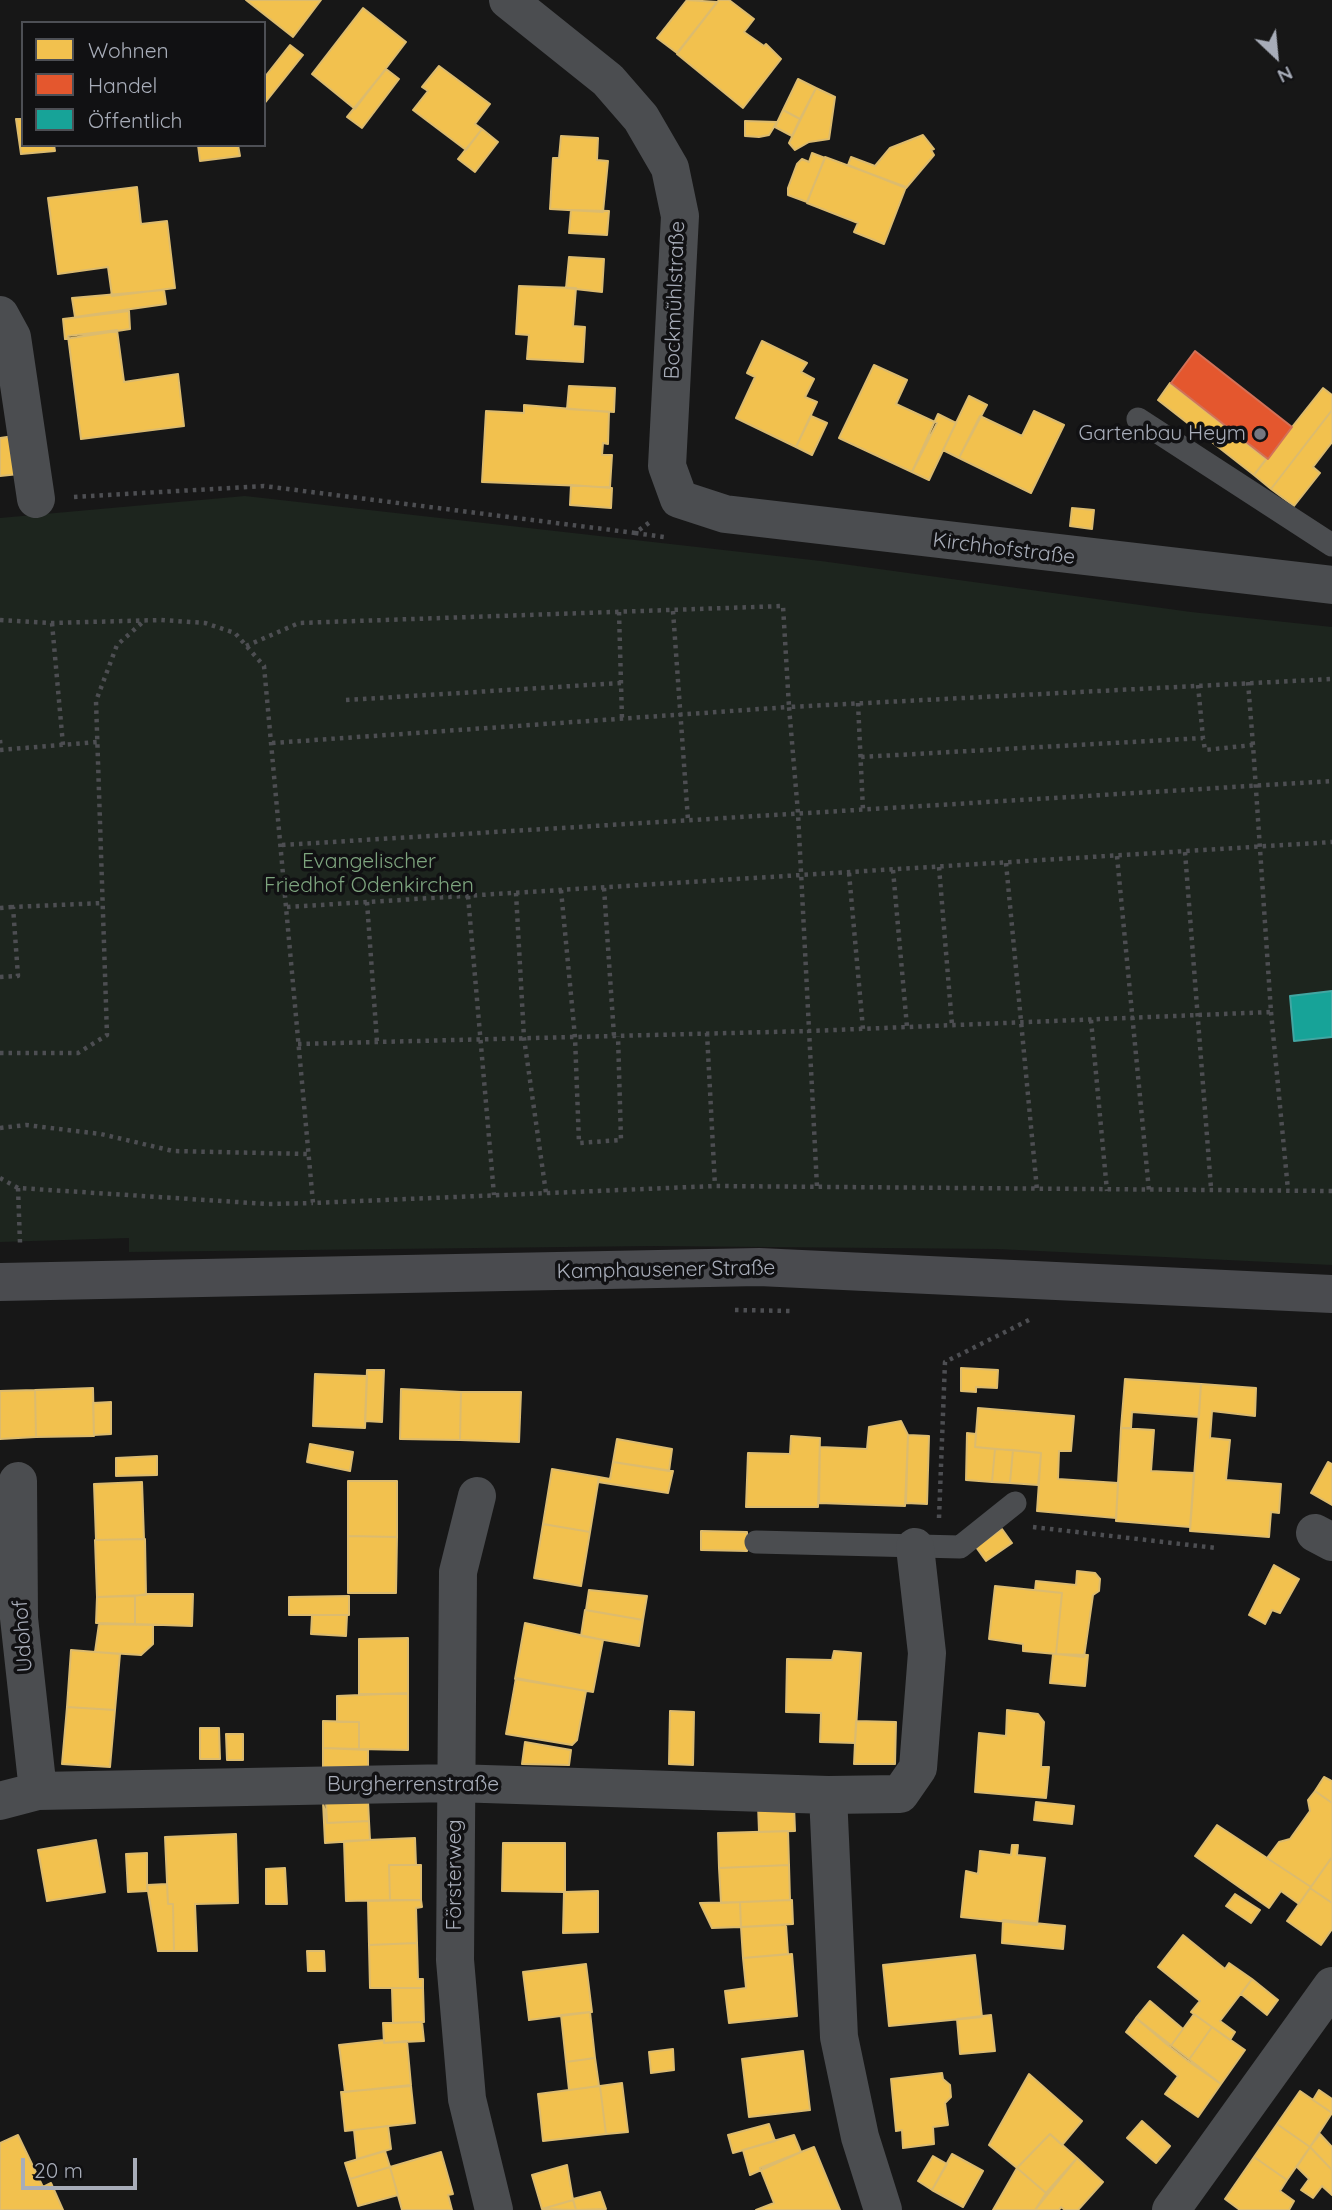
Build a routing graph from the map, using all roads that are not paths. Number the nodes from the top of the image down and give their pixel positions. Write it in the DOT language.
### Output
graph roads {
  1 [pos="508,0"];
  2 [pos="0,315"];
  3 [pos="1138,419"];
  4 [pos="36,499"];
  5 [pos="679,499"];
  6 [pos="1332,545"];
  7 [pos="1332,585"];
  8 [pos="0,1282"];
  9 [pos="1332,1294"];
  10 [pos="18,1481"];
  11 [pos="477,1496"];
  12 [pos="1015,1503"];
  13 [pos="756,1542"];
  14 [pos="926,1547"];
  15 [pos="454,1783"];
  16 [pos="38,1791"];
  17 [pos="828,1795"];
  18 [pos="0,1801"];
  19 [pos="1332,1986"];
  20 [pos="495,2210"];
  21 [pos="883,2210"];
  22 [pos="1171,2210"];
  1 -- 5 [label="street, Bockmühlstraße"];
  2 -- 4 [label="street"];
  3 -- 6 [label="lane"];
  5 -- 7 [label="street, Kirchhofstraße"];
  8 -- 9 [label="main road, Kamphausener Straße"];
  10 -- 16 [label="street, Udohof"];
  11 -- 15 [label="street, Försterweg"];
  12 -- 14 [label="lane"];
  13 -- 14 [label="lane"];
  14 -- 17 [label="street, Burgherrenstraße"];
  15 -- 16 [label="street, Burgherrenstraße"];
  15 -- 17 [label="street, Burgherrenstraße"];
  15 -- 20 [label="street, Försterweg"];
  16 -- 18 [label="street, Burgherrenstraße"];
  17 -- 21 [label="street"];
  19 -- 22 [label="street"];
}
